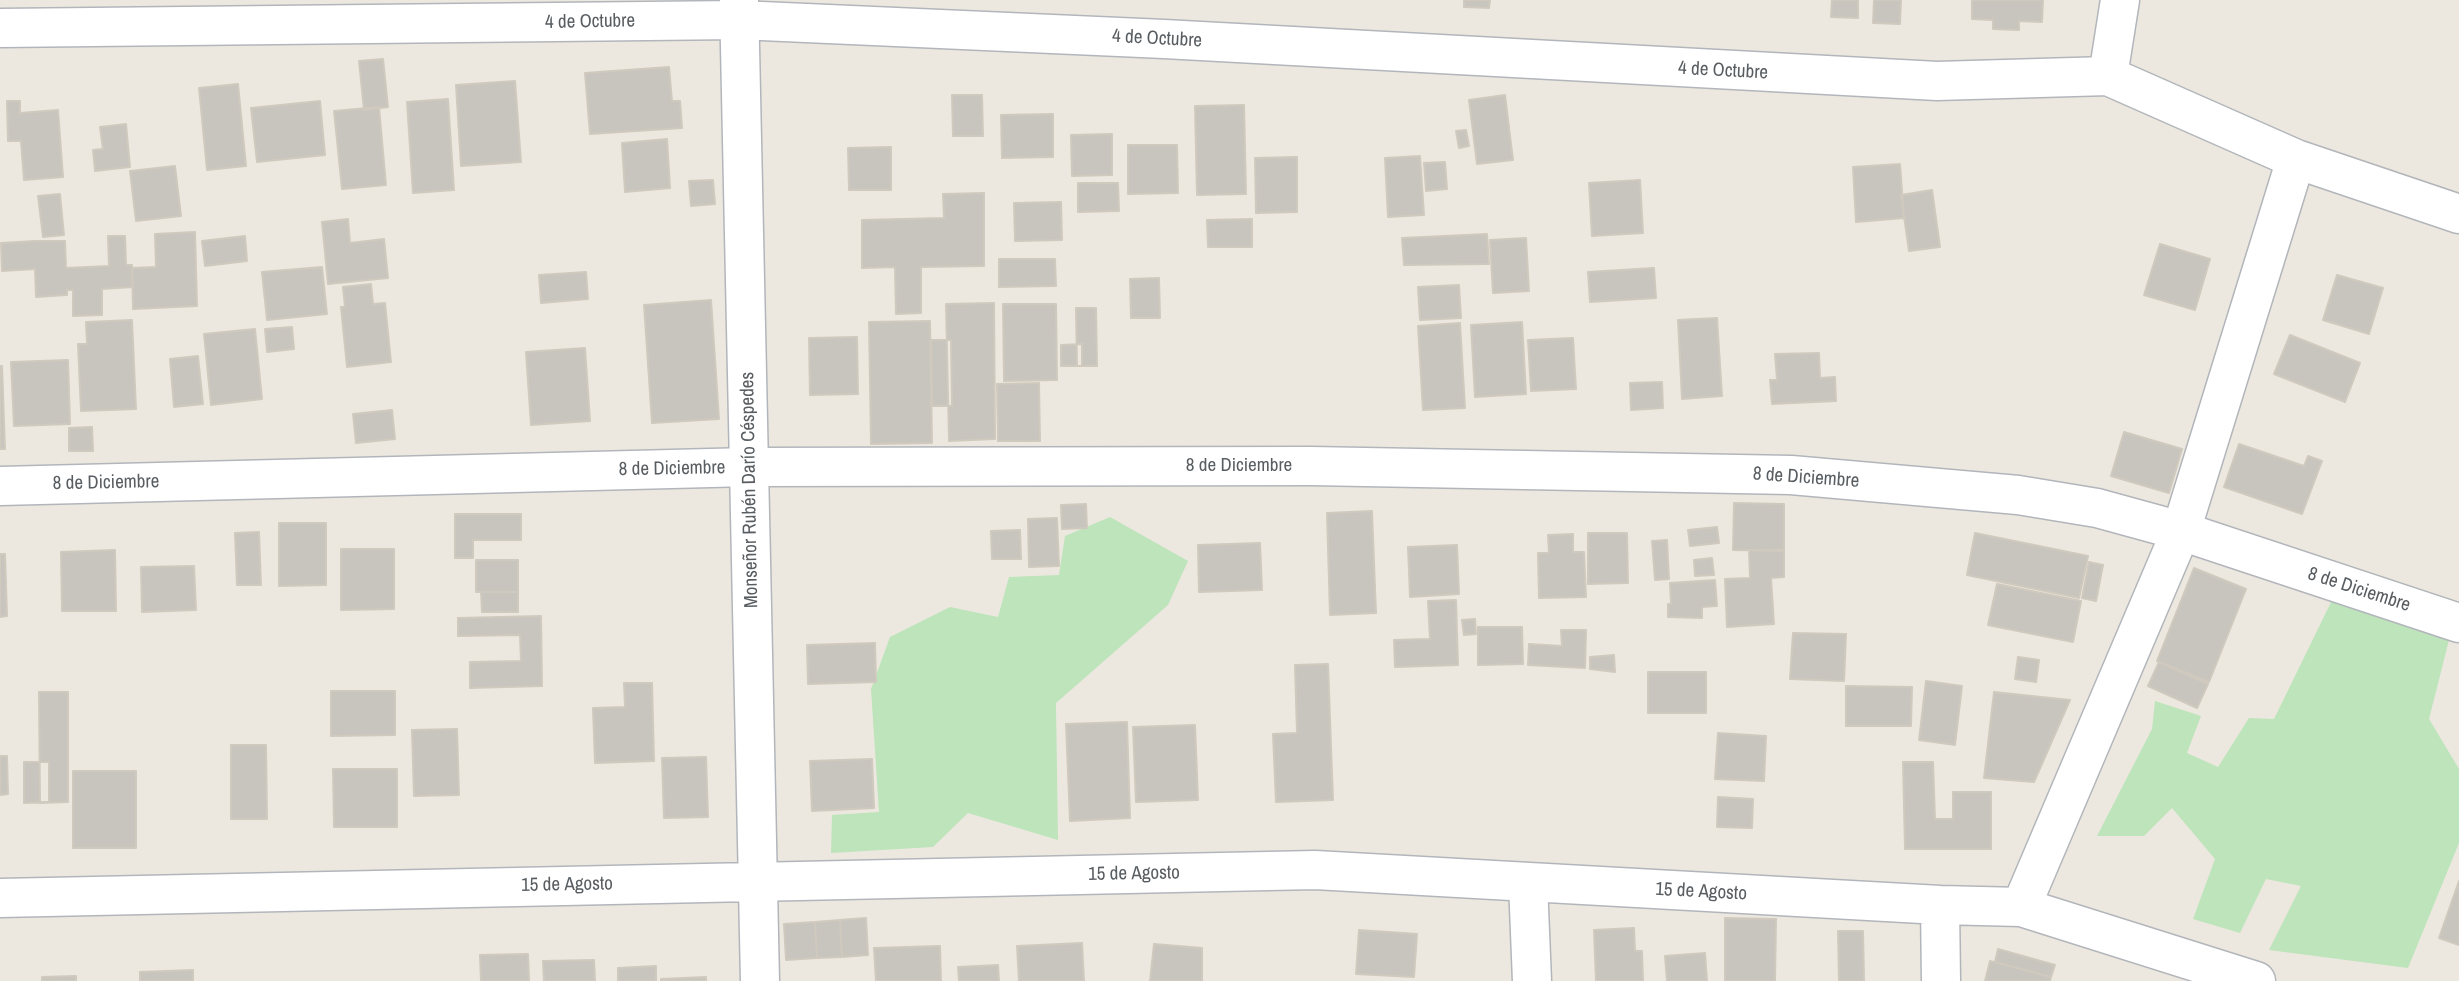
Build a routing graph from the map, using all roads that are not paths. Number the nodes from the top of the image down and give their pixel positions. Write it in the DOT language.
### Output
graph roads {
  1 [pos="2120,0"];
  2 [pos="739,10"];
  3 [pos="342,12"];
  4 [pos="0,28"];
  5 [pos="2108,76"];
  6 [pos="2296,159"];
  7 [pos="2459,214"];
  8 [pos="750,467"];
  9 [pos="0,486"];
  10 [pos="2180,531"];
  11 [pos="2459,623"];
  12 [pos="758,881"];
  13 [pos="1528,883"];
  14 [pos="0,898"];
  15 [pos="1940,905"];
  16 [pos="2021,907"];
  17 [pos="760,981"];
  18 [pos="1532,981"];
  19 [pos="1941,981"];
  20 [pos="2256,981"];
  1 -- 5 [label="street"];
  2 -- 3 [label="street, 4 de Octubre"];
  2 -- 5 [label="street, 4 de Octubre"];
  2 -- 8 [label="street, Monseñor Rubén Darío Céspedes"];
  3 -- 4 [label="street, 4 de Octubre"];
  5 -- 6 [label="street, 4 de Octubre"];
  6 -- 7 [label="street, 4 de Octubre"];
  6 -- 10 [label="street"];
  8 -- 9 [label="street, 8 de Diciembre"];
  8 -- 10 [label="street, 8 de Diciembre"];
  8 -- 12 [label="street, Monseñor Rubén Darío Céspedes"];
  10 -- 11 [label="street, 8 de Diciembre"];
  10 -- 16 [label="street"];
  12 -- 13 [label="street, 15 de Agosto"];
  12 -- 14 [label="street, 15 de Agosto"];
  12 -- 17 [label="street, Monseñor Rubén Darío Céspedes"];
  13 -- 15 [label="street, 15 de Agosto"];
  13 -- 18 [label="street"];
  15 -- 16 [label="street, 15 de Agosto"];
  15 -- 19 [label="street"];
  16 -- 20 [label="street, 15 de Agosto"];
}
